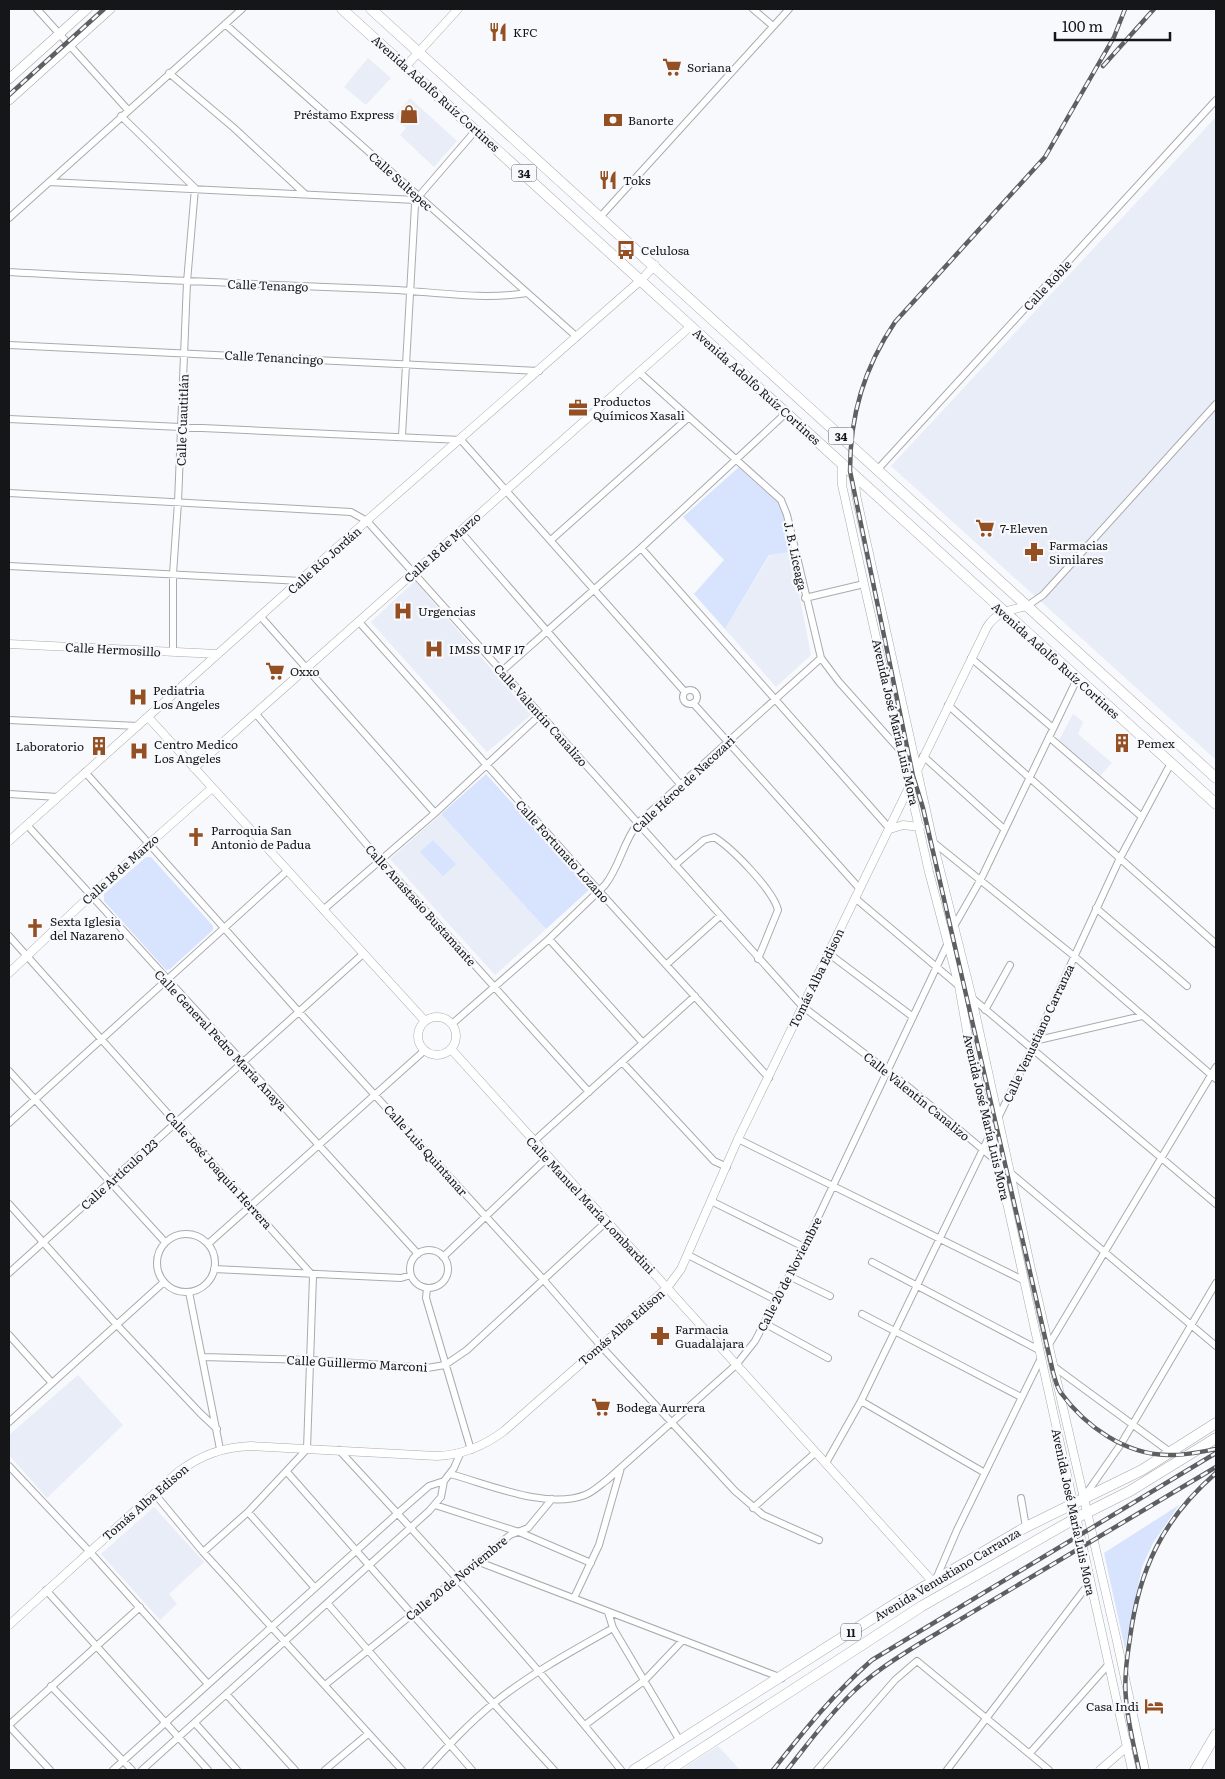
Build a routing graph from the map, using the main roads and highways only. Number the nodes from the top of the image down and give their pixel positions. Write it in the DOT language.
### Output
graph roads {
  1 [pos="87,9"];
  2 [pos="110,9"];
  3 [pos="342,9"];
  4 [pos="372,9"];
  5 [pos="9,79"];
  6 [pos="9,100"];
  7 [pos="1216,778"];
  8 [pos="1216,804"];
  9 [pos="1216,1423"];
  10 [pos="1216,1438"];
  11 [pos="1216,1734"];
  12 [pos="634,1770"];
  13 [pos="669,1770"];
  14 [pos="1195,1770"];
  1 -- 5 [label="main road"];
  2 -- 6 [label="main road"];
  3 -- 8 [label="main road, Avenida Adolfo Ruíz Cortines / 34"];
  4 -- 7 [label="main road, Avenida Adolfo Ruíz Cortines / 34"];
  9 -- 12 [label="main road, Avenida Venustiano Carranza / 11"];
  10 -- 13 [label="main road, Avenida Venustiano Carranza / 11"];
  11 -- 14 [label="main road"];
}
